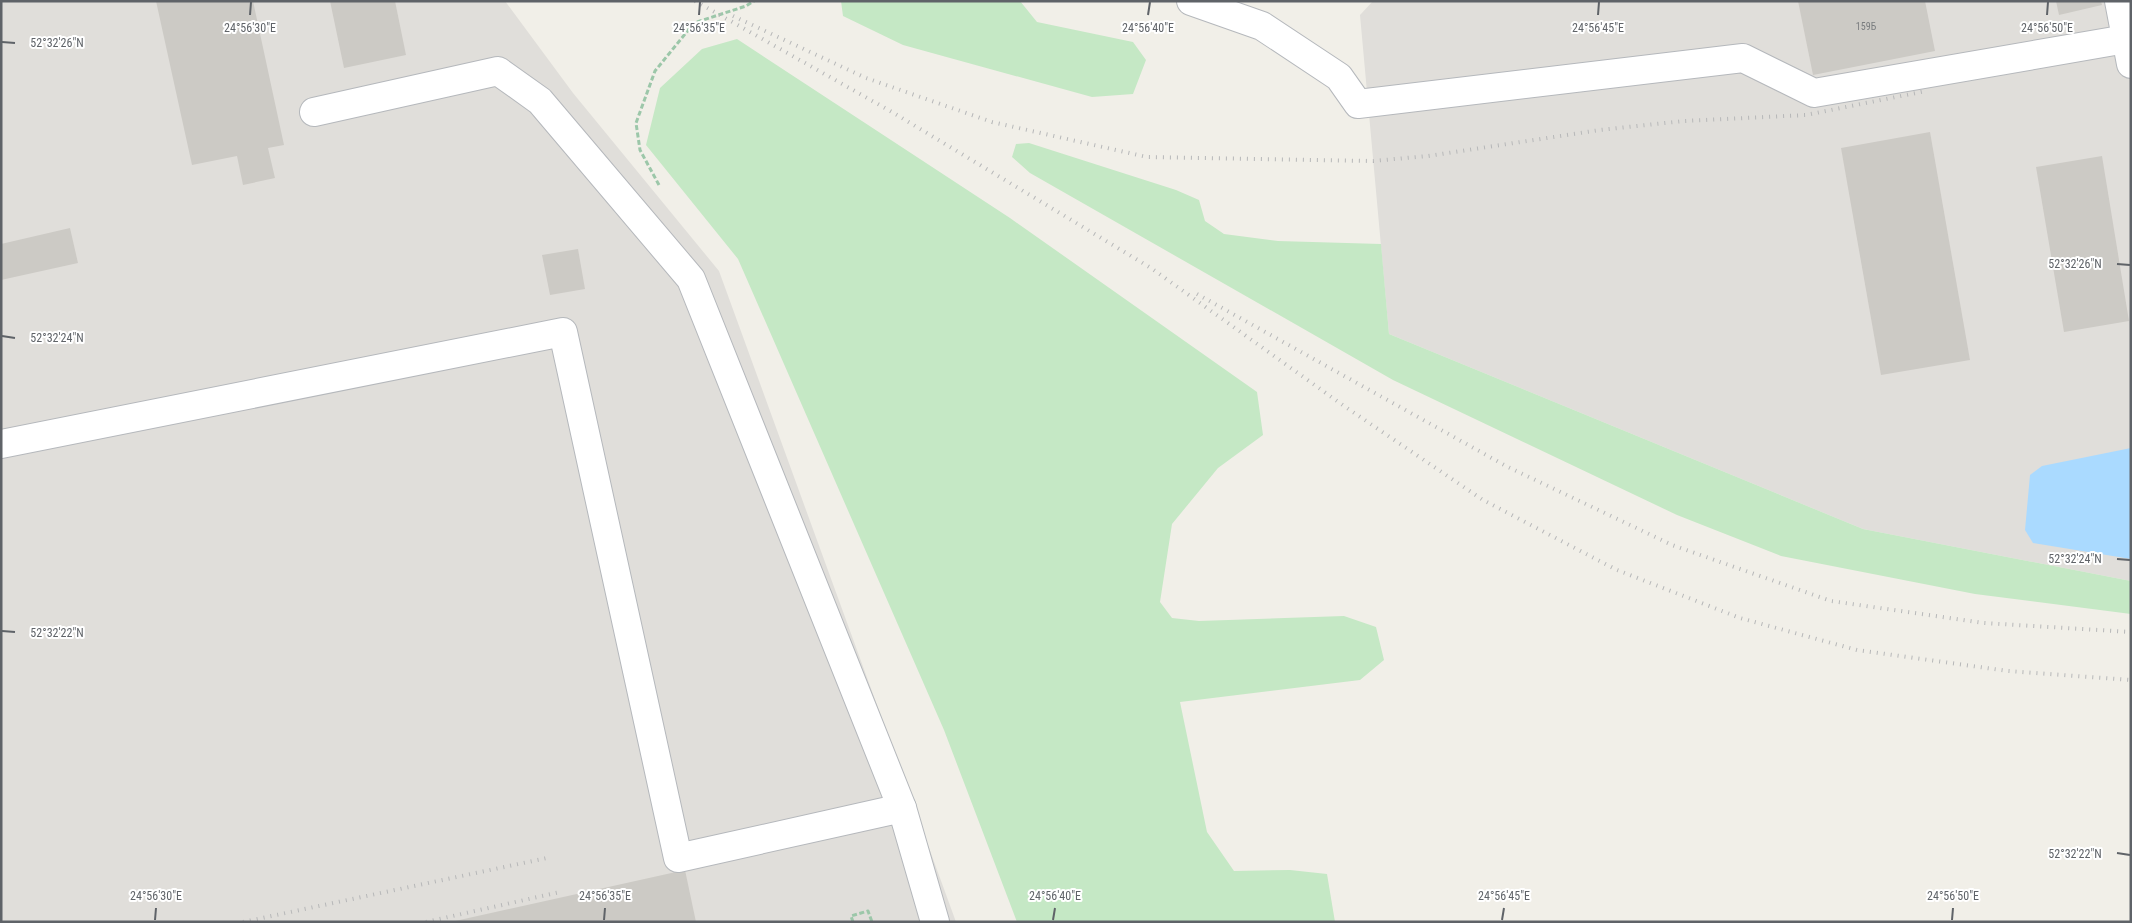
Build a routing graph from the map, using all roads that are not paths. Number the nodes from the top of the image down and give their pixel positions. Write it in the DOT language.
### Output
graph roads {
  1 [pos="1191,1"];
  2 [pos="2119,1"];
  3 [pos="2128,51"];
  4 [pos="314,112"];
  5 [pos="1,444"];
  6 [pos="902,808"];
  7 [pos="935,922"];
  1 -- 3 [label="lane"];
  2 -- 3 [label="lane"];
  4 -- 6 [label="lane"];
  5 -- 6 [label="lane"];
  6 -- 7 [label="lane"];
}
